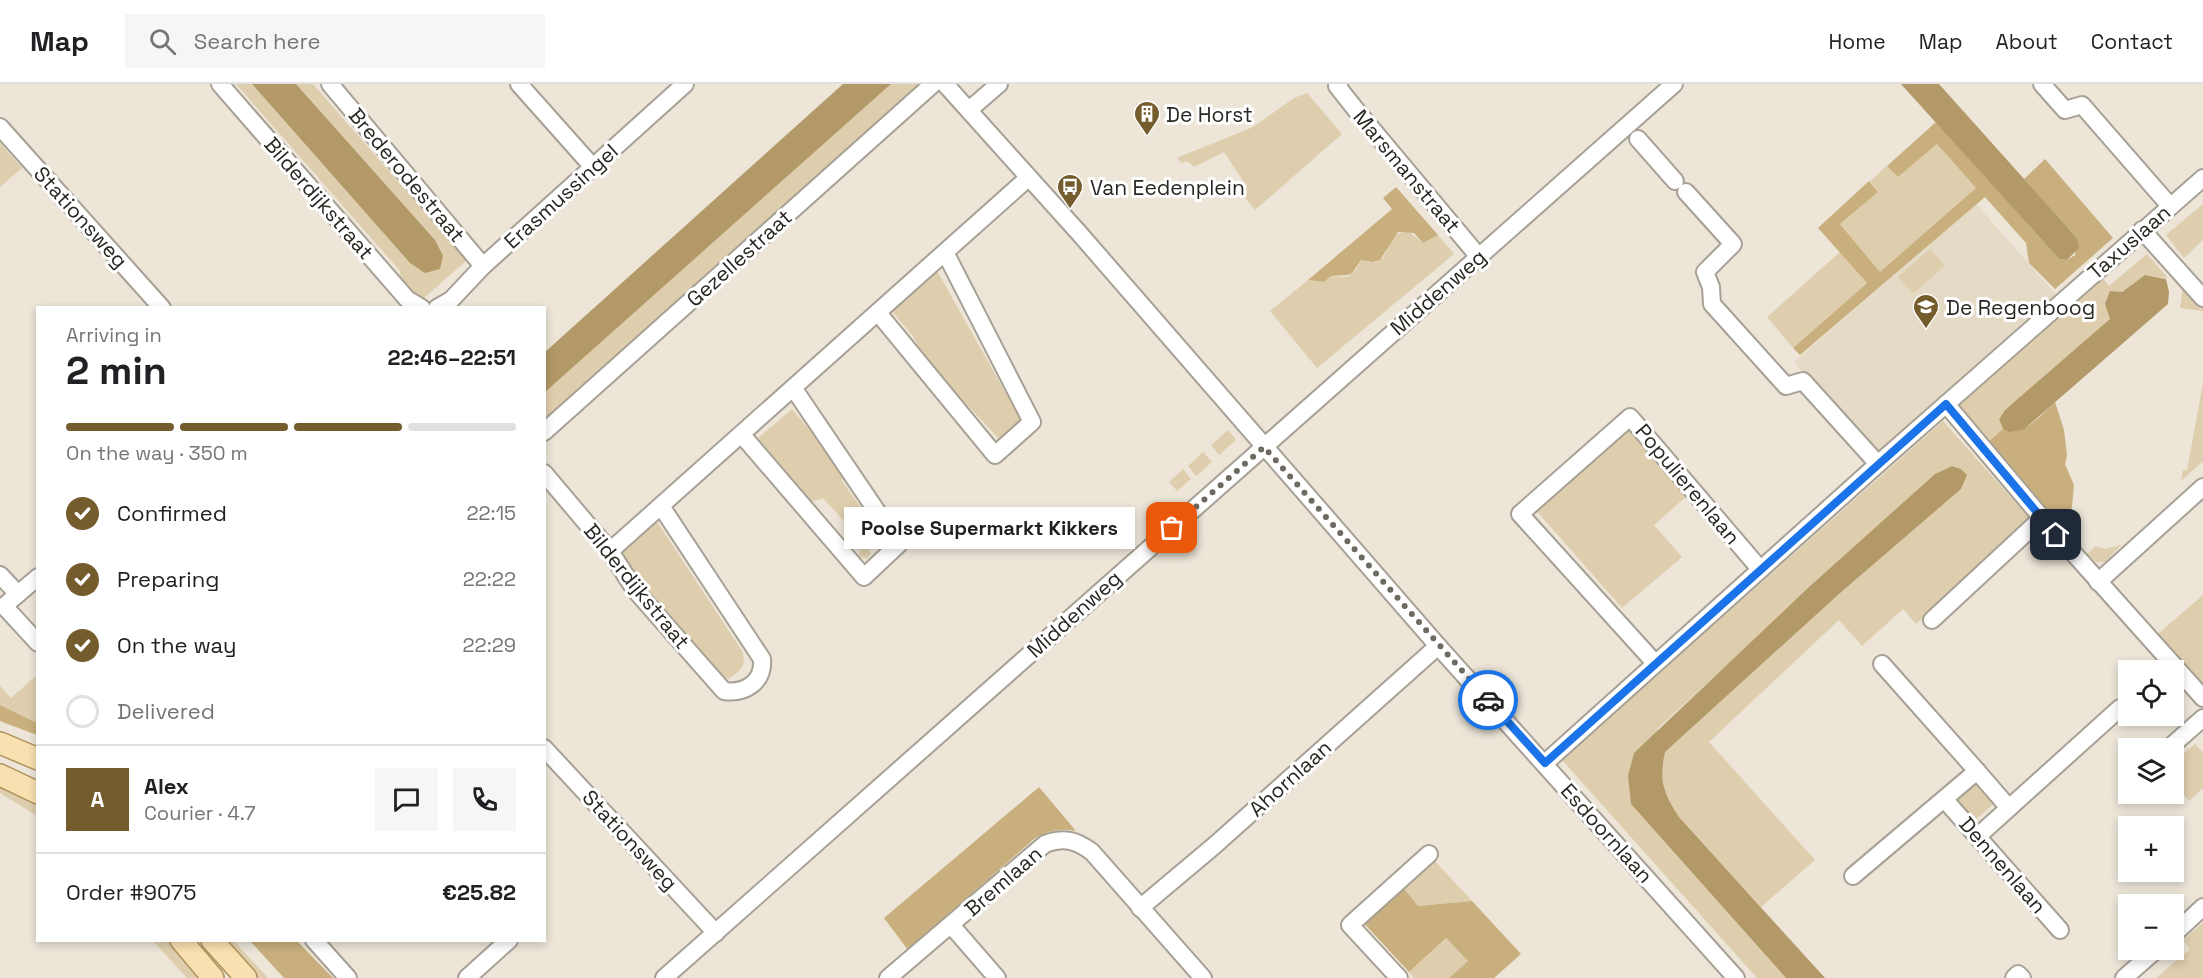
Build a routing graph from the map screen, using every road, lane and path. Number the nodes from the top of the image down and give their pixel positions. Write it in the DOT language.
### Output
graph roads {
  1 [pos="220,84"];
  2 [pos="330,84"];
  3 [pos="519,84"];
  4 [pos="686,84"];
  5 [pos="933,84"];
  6 [pos="945,84"];
  7 [pos="999,84"];
  8 [pos="1674,84"];
  9 [pos="2043,84"];
  10 [pos="1338,85"];
  11 [pos="969,110"];
  12 [pos="0,127"];
  13 [pos="1638,139"];
  14 [pos="592,166"];
  15 [pos="1028,178"];
  16 [pos="2203,178"];
  17 [pos="2170,206"];
  18 [pos="2142,230"];
  19 [pos="946,254"];
  20 [pos="1479,257"];
  21 [pos="483,266"];
  22 [pos="2203,298"];
  23 [pos="160,306"];
  24 [pos="419,306"];
  25 [pos="440,306"];
  26 [pos="879,314"];
  27 [pos="794,389"];
  28 [pos="1946,404"];
  29 [pos="546,430"];
  30 [pos="741,435"];
  31 [pos="1264,447"];
  32 [pos="1878,464"];
  33 [pos="546,475"];
  34 [pos="2203,487"];
  35 [pos="661,506"];
  36 [pos="2042,518"];
  37 [pos="610,552"];
  38 [pos="1760,569"];
  39 [pos="0,575"];
  40 [pos="36,579"];
  41 [pos="2098,582"];
  42 [pos="18,594"];
  43 [pos="1932,620"];
  44 [pos="36,642"];
  45 [pos="1438,646"];
  46 [pos="1655,663"];
  47 [pos="1882,664"];
  48 [pos="2203,698"];
  49 [pos="2118,710"];
  50 [pos="2203,718"];
  51 [pos="2180,738"];
  52 [pos="0,743"];
  53 [pos="546,750"];
  54 [pos="36,758"];
  55 [pos="1545,763"];
  56 [pos="1977,771"];
  57 [pos="0,775"];
  58 [pos="36,792"];
  59 [pos="1945,800"];
  60 [pos="2009,808"];
  61 [pos="1978,836"];
  62 [pos="1429,854"];
  63 [pos="1853,876"];
  64 [pos="2203,907"];
  65 [pos="1140,908"];
  66 [pos="951,925"];
  67 [pos="2184,925"];
  68 [pos="2060,930"];
  69 [pos="716,933"];
  70 [pos="183,942"];
  71 [pos="214,942"];
  72 [pos="316,942"];
  73 [pos="507,942"];
  74 [pos="2145,960"];
  75 [pos="213,978"];
  76 [pos="246,978"];
  77 [pos="348,978"];
  78 [pos="467,978"];
  79 [pos="664,978"];
  80 [pos="888,978"];
  81 [pos="997,978"];
  82 [pos="1203,978"];
  83 [pos="1399,978"];
  84 [pos="1736,978"];
  85 [pos="2014,978"];
  86 [pos="2022,978"];
  87 [pos="2124,978"];
  1 -- 24 [label="street, Bilderdijkstraat"];
  2 -- 21 [label="street, Brederodestraat"];
  3 -- 14 [label="street"];
  4 -- 14 [label="street, Erasmussingel"];
  5 -- 29 [label="street, Gezellestraat"];
  6 -- 11 [label="street"];
  7 -- 11 [label="street"];
  8 -- 20 [label="street, Middenweg"];
  9 -- 17 [label="street"];
  10 -- 20 [label="street, Marsmanstraat"];
  11 -- 15 [label="street"];
  12 -- 23 [label="street, Stationsweg"];
  13 -- 32 [label="street"];
  14 -- 21 [label="street, Erasmussingel"];
  15 -- 19 [label="street"];
  15 -- 31 [label="street"];
  16 -- 17 [label="street, Taxuslaan"];
  17 -- 18 [label="street, Taxuslaan"];
  18 -- 22 [label="street"];
  18 -- 28 [label="street, Taxuslaan"];
  19 -- 26 [label="street"];
  19 -- 26 [label="street"];
  20 -- 31 [label="street, Middenweg"];
  21 -- 25 [label="street, Erasmussingel"];
  26 -- 27 [label="street"];
  27 -- 30 [label="street"];
  27 -- 30 [label="street"];
  28 -- 32 [label="street, Taxuslaan"];
  28 -- 36 [label="street"];
  30 -- 35 [label="street"];
  31 -- 45 [label="street, Esdoornlaan"];
  31 -- 69 [label="street, Middenweg"];
  32 -- 38 [label="street, Taxuslaan"];
  33 -- 37 [label="street, Bilderdijkstraat"];
  34 -- 41 [label="street"];
  35 -- 37 [label="street"];
  35 -- 37 [label="street, Bilderdijkstraat"];
  36 -- 41 [label="street"];
  36 -- 43 [label="street"];
  38 -- 46 [label="street, Taxuslaan"];
  38 -- 46 [label="street, Populierenlaan"];
  39 -- 42 [label="street"];
  40 -- 42 [label="street"];
  41 -- 48 [label="street"];
  42 -- 44 [label="street"];
  45 -- 55 [label="street, Esdoornlaan"];
  45 -- 65 [label="street, Ahornlaan"];
  46 -- 55 [label="street, Taxuslaan"];
  47 -- 56 [label="street"];
  49 -- 60 [label="street"];
  50 -- 51 [label="street"];
  52 -- 54 [label="main road"];
  53 -- 69 [label="street, Stationsweg"];
  55 -- 84 [label="street, Esdoornlaan"];
  56 -- 59 [label="street"];
  56 -- 60 [label="street"];
  57 -- 58 [label="main road"];
  59 -- 61 [label="street, Dennenlaan"];
  59 -- 63 [label="street"];
  60 -- 61 [label="street"];
  61 -- 68 [label="street, Dennenlaan"];
  62 -- 83 [label="street"];
  64 -- 67 [label="street"];
  65 -- 66 [label="street, Bremlaan"];
  65 -- 82 [label="street, Bremlaan"];
  66 -- 80 [label="street, Bremlaan"];
  66 -- 81 [label="street"];
  69 -- 79 [label="street, Middenweg"];
  70 -- 75 [label="main road"];
  71 -- 76 [label="main road"];
  72 -- 77 [label="street"];
  73 -- 78 [label="street"];
  74 -- 87 [label="street"];
  85 -- 86 [label="street"];
}
